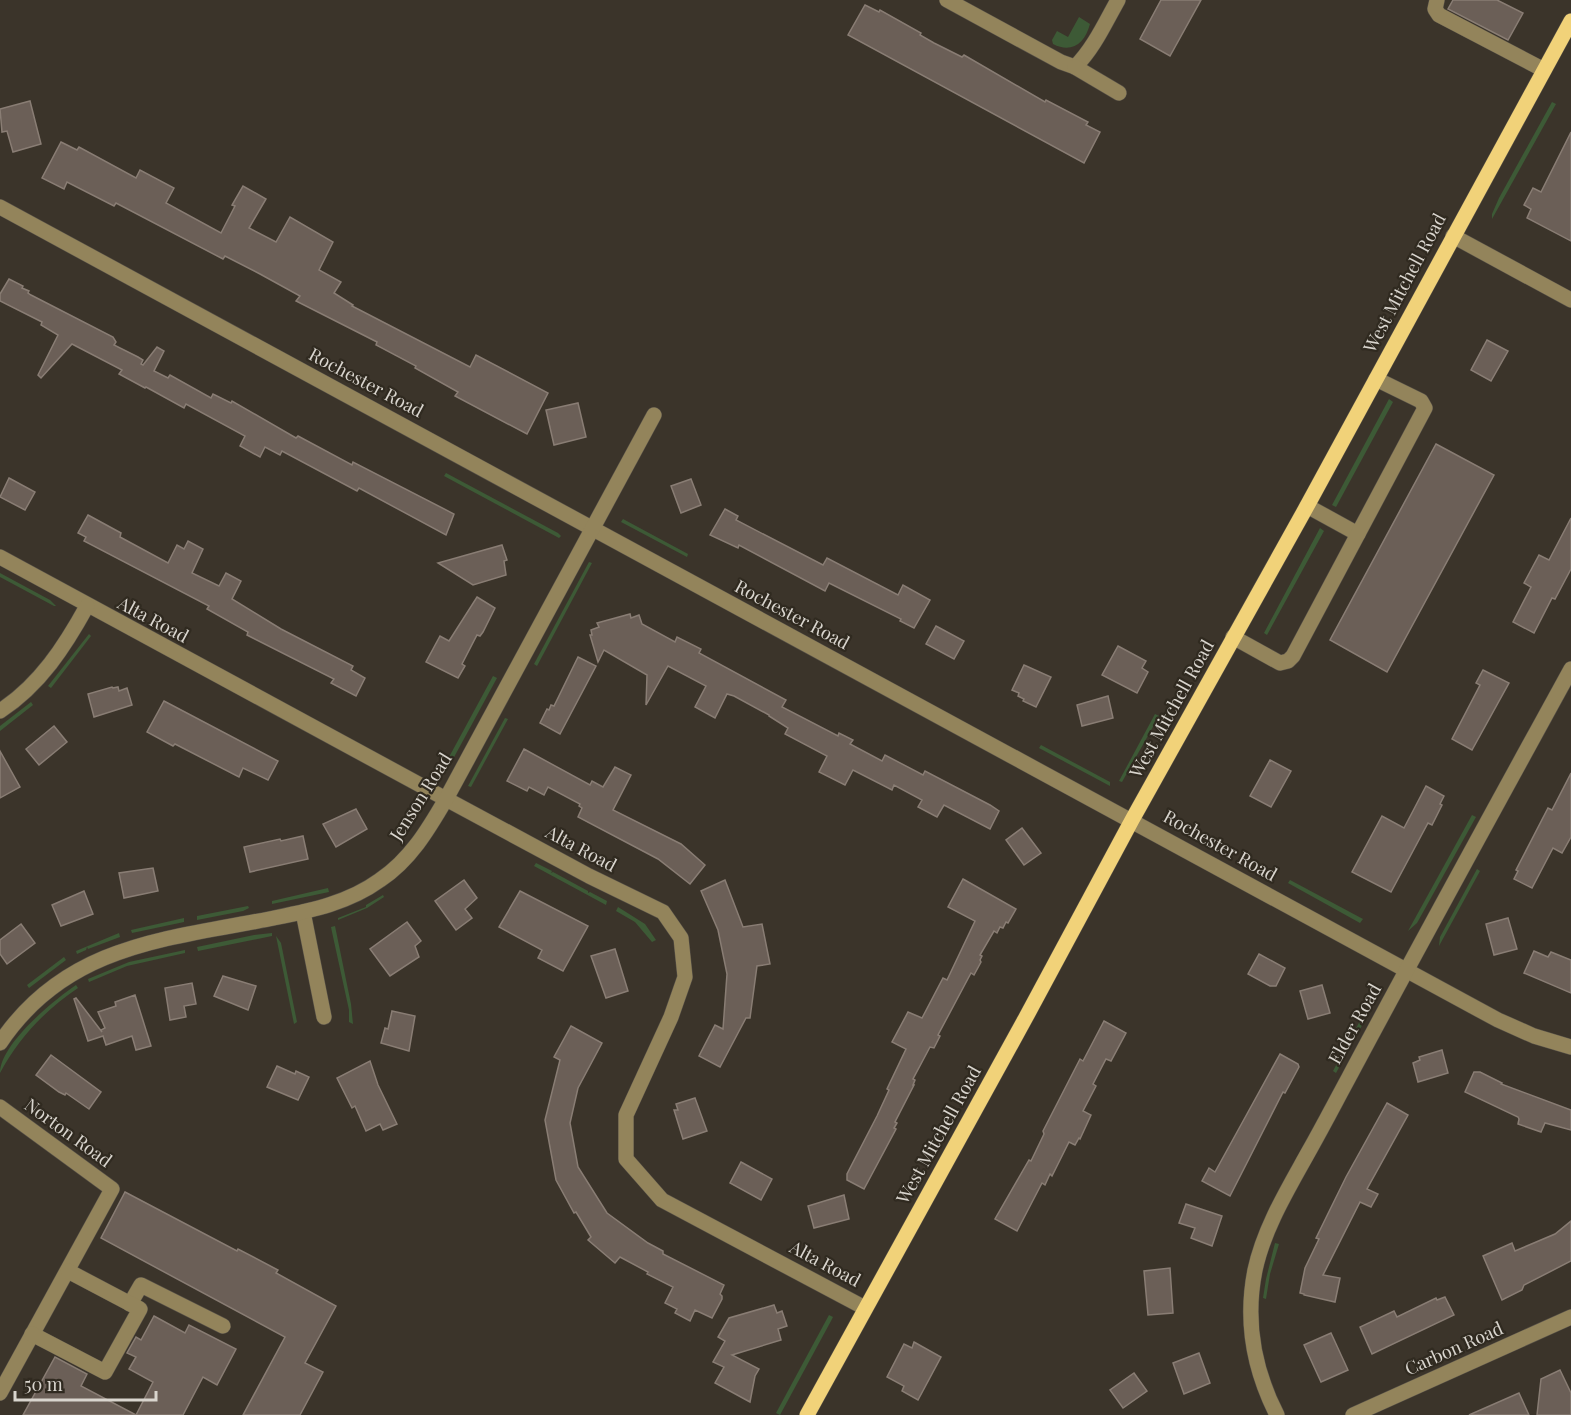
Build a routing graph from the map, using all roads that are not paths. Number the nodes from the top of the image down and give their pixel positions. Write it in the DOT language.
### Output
graph roads {
  1 [pos="947,0"];
  2 [pos="1118,0"];
  3 [pos="1437,0"];
  4 [pos="1571,21"];
  5 [pos="1075,67"];
  6 [pos="1544,70"];
  7 [pos="1119,93"];
  8 [pos="0,207"];
  9 [pos="1453,236"];
  10 [pos="1571,300"];
  11 [pos="1376,379"];
  12 [pos="654,415"];
  13 [pos="1307,506"];
  14 [pos="593,529"];
  15 [pos="1358,534"];
  16 [pos="0,558"];
  17 [pos="87,606"];
  18 [pos="1233,638"];
  19 [pos="1571,669"];
  20 [pos="0,711"];
  21 [pos="446,799"];
  22 [pos="1132,820"];
  23 [pos="303,912"];
  24 [pos="1407,971"];
  25 [pos="324,1017"];
  26 [pos="0,1043"];
  27 [pos="1571,1047"];
  28 [pos="0,1107"];
  29 [pos="68,1271"];
  30 [pos="130,1304"];
  31 [pos="865,1308"];
  32 [pos="1571,1317"];
  33 [pos="223,1326"];
  34 [pos="32,1334"];
  35 [pos="0,1393"];
  36 [pos="807,1415"];
  37 [pos="1277,1415"];
  38 [pos="1353,1415"];
  1 -- 5 [label="street"];
  2 -- 5 [label="street"];
  3 -- 6 [label="street"];
  4 -- 6 [label="main road, West Mitchell Road"];
  5 -- 7 [label="street"];
  6 -- 9 [label="main road, West Mitchell Road"];
  8 -- 14 [label="street, Rochester Road"];
  9 -- 10 [label="street"];
  9 -- 11 [label="main road, West Mitchell Road"];
  11 -- 13 [label="main road, West Mitchell Road"];
  11 -- 15 [label="street"];
  12 -- 14 [label="street, Jenson Road"];
  13 -- 15 [label="street"];
  13 -- 18 [label="main road, West Mitchell Road"];
  14 -- 21 [label="street, Jenson Road"];
  14 -- 22 [label="street, Rochester Road"];
  15 -- 18 [label="street"];
  16 -- 17 [label="street, Alta Road"];
  17 -- 20 [label="street"];
  17 -- 21 [label="street, Alta Road"];
  18 -- 22 [label="main road, West Mitchell Road"];
  19 -- 24 [label="street, Elder Road"];
  21 -- 23 [label="street, Jenson Road"];
  21 -- 31 [label="street, Alta Road"];
  22 -- 24 [label="street, Rochester Road"];
  22 -- 31 [label="main road, West Mitchell Road"];
  23 -- 25 [label="street"];
  23 -- 26 [label="street, Jenson Road"];
  24 -- 27 [label="street, Rochester Road"];
  24 -- 37 [label="street, Elder Road"];
  28 -- 29 [label="street, Norton Road"];
  29 -- 30 [label="street"];
  29 -- 34 [label="street"];
  30 -- 33 [label="street"];
  30 -- 34 [label="street"];
  31 -- 36 [label="main road, West Mitchell Road"];
  32 -- 38 [label="street, Carbon Road"];
  34 -- 35 [label="street"];
}
